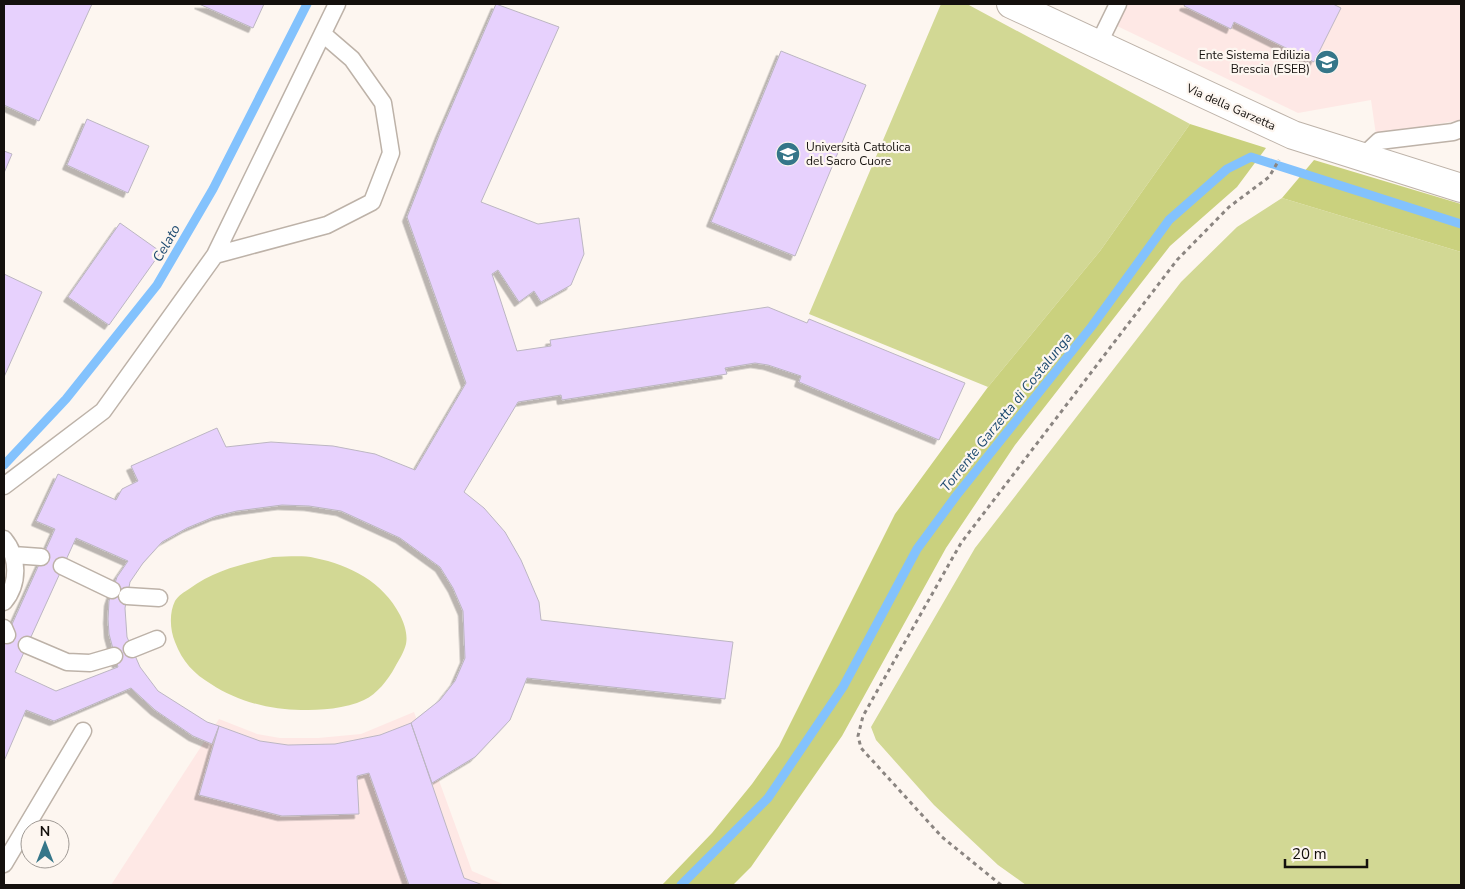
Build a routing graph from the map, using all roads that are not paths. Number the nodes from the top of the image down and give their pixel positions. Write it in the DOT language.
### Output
graph roads {
  1 [pos="337,4"];
  2 [pos="1010,4"];
  3 [pos="1118,4"];
  4 [pos="323,34"];
  5 [pos="1098,45"];
  6 [pos="1461,129"];
  7 [pos="1361,158"];
  8 [pos="1461,188"];
  9 [pos="215,255"];
  10 [pos="4,486"];
  11 [pos="4,539"];
  12 [pos="13,554"];
  13 [pos="41,557"];
  14 [pos="62,566"];
  15 [pos="159,598"];
  16 [pos="4,602"];
  17 [pos="158,639"];
  18 [pos="27,645"];
  19 [pos="132,649"];
  20 [pos="114,656"];
  21 [pos="83,732"];
  22 [pos="4,864"];
  1 -- 4 [label="lane"];
  2 -- 5 [label="street, Via della Garzetta"];
  3 -- 5 [label="lane"];
  4 -- 9 [label="lane"];
  4 -- 9 [label="lane"];
  5 -- 7 [label="street, Via della Garzetta"];
  6 -- 7 [label="lane"];
  7 -- 8 [label="street, Via della Garzetta"];
  9 -- 10 [label="lane"];
  11 -- 12 [label="lane"];
  12 -- 13 [label="lane"];
  12 -- 16 [label="lane"];
  14 -- 15 [label="lane"];
  17 -- 19 [label="lane"];
  18 -- 20 [label="lane"];
  21 -- 22 [label="lane"];
}
